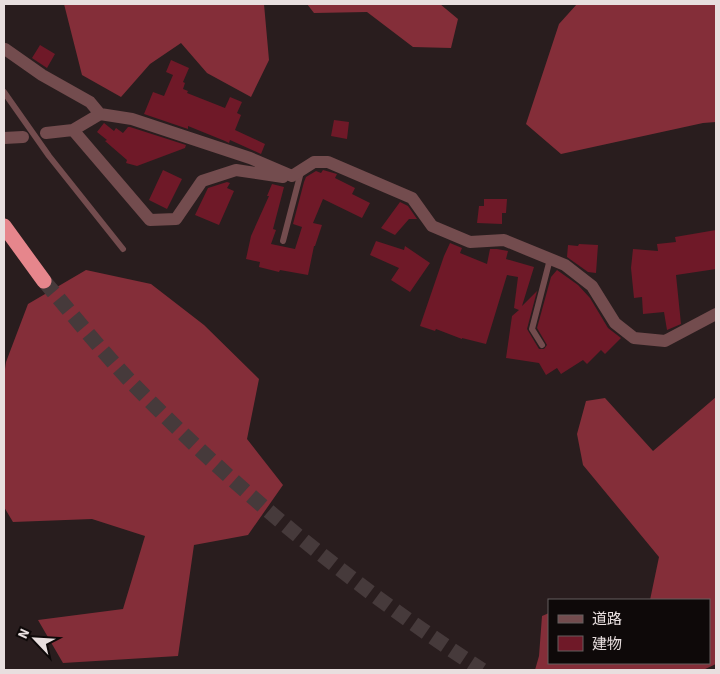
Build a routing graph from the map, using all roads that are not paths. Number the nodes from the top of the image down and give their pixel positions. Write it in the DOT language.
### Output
graph roads {
  1 [pos="5,50"];
  2 [pos="4,92"];
  3 [pos="100,114"];
  4 [pos="72,130"];
  5 [pos="46,133"];
  6 [pos="23,137"];
  7 [pos="4,138"];
  8 [pos="297,173"];
  9 [pos="4,226"];
  10 [pos="283,241"];
  11 [pos="123,248"];
  12 [pos="550,259"];
  13 [pos="44,281"];
  14 [pos="716,314"];
  15 [pos="542,345"];
  1 -- 3 [label="street"];
  2 -- 11 [label="lane"];
  3 -- 4 [label="street"];
  3 -- 8 [label="street"];
  4 -- 5 [label="street"];
  4 -- 8 [label="street"];
  6 -- 7 [label="street"];
  8 -- 10 [label="lane"];
  8 -- 12 [label="street"];
  9 -- 13 [label="highway"];
  12 -- 14 [label="street"];
  12 -- 15 [label="lane"];
}
